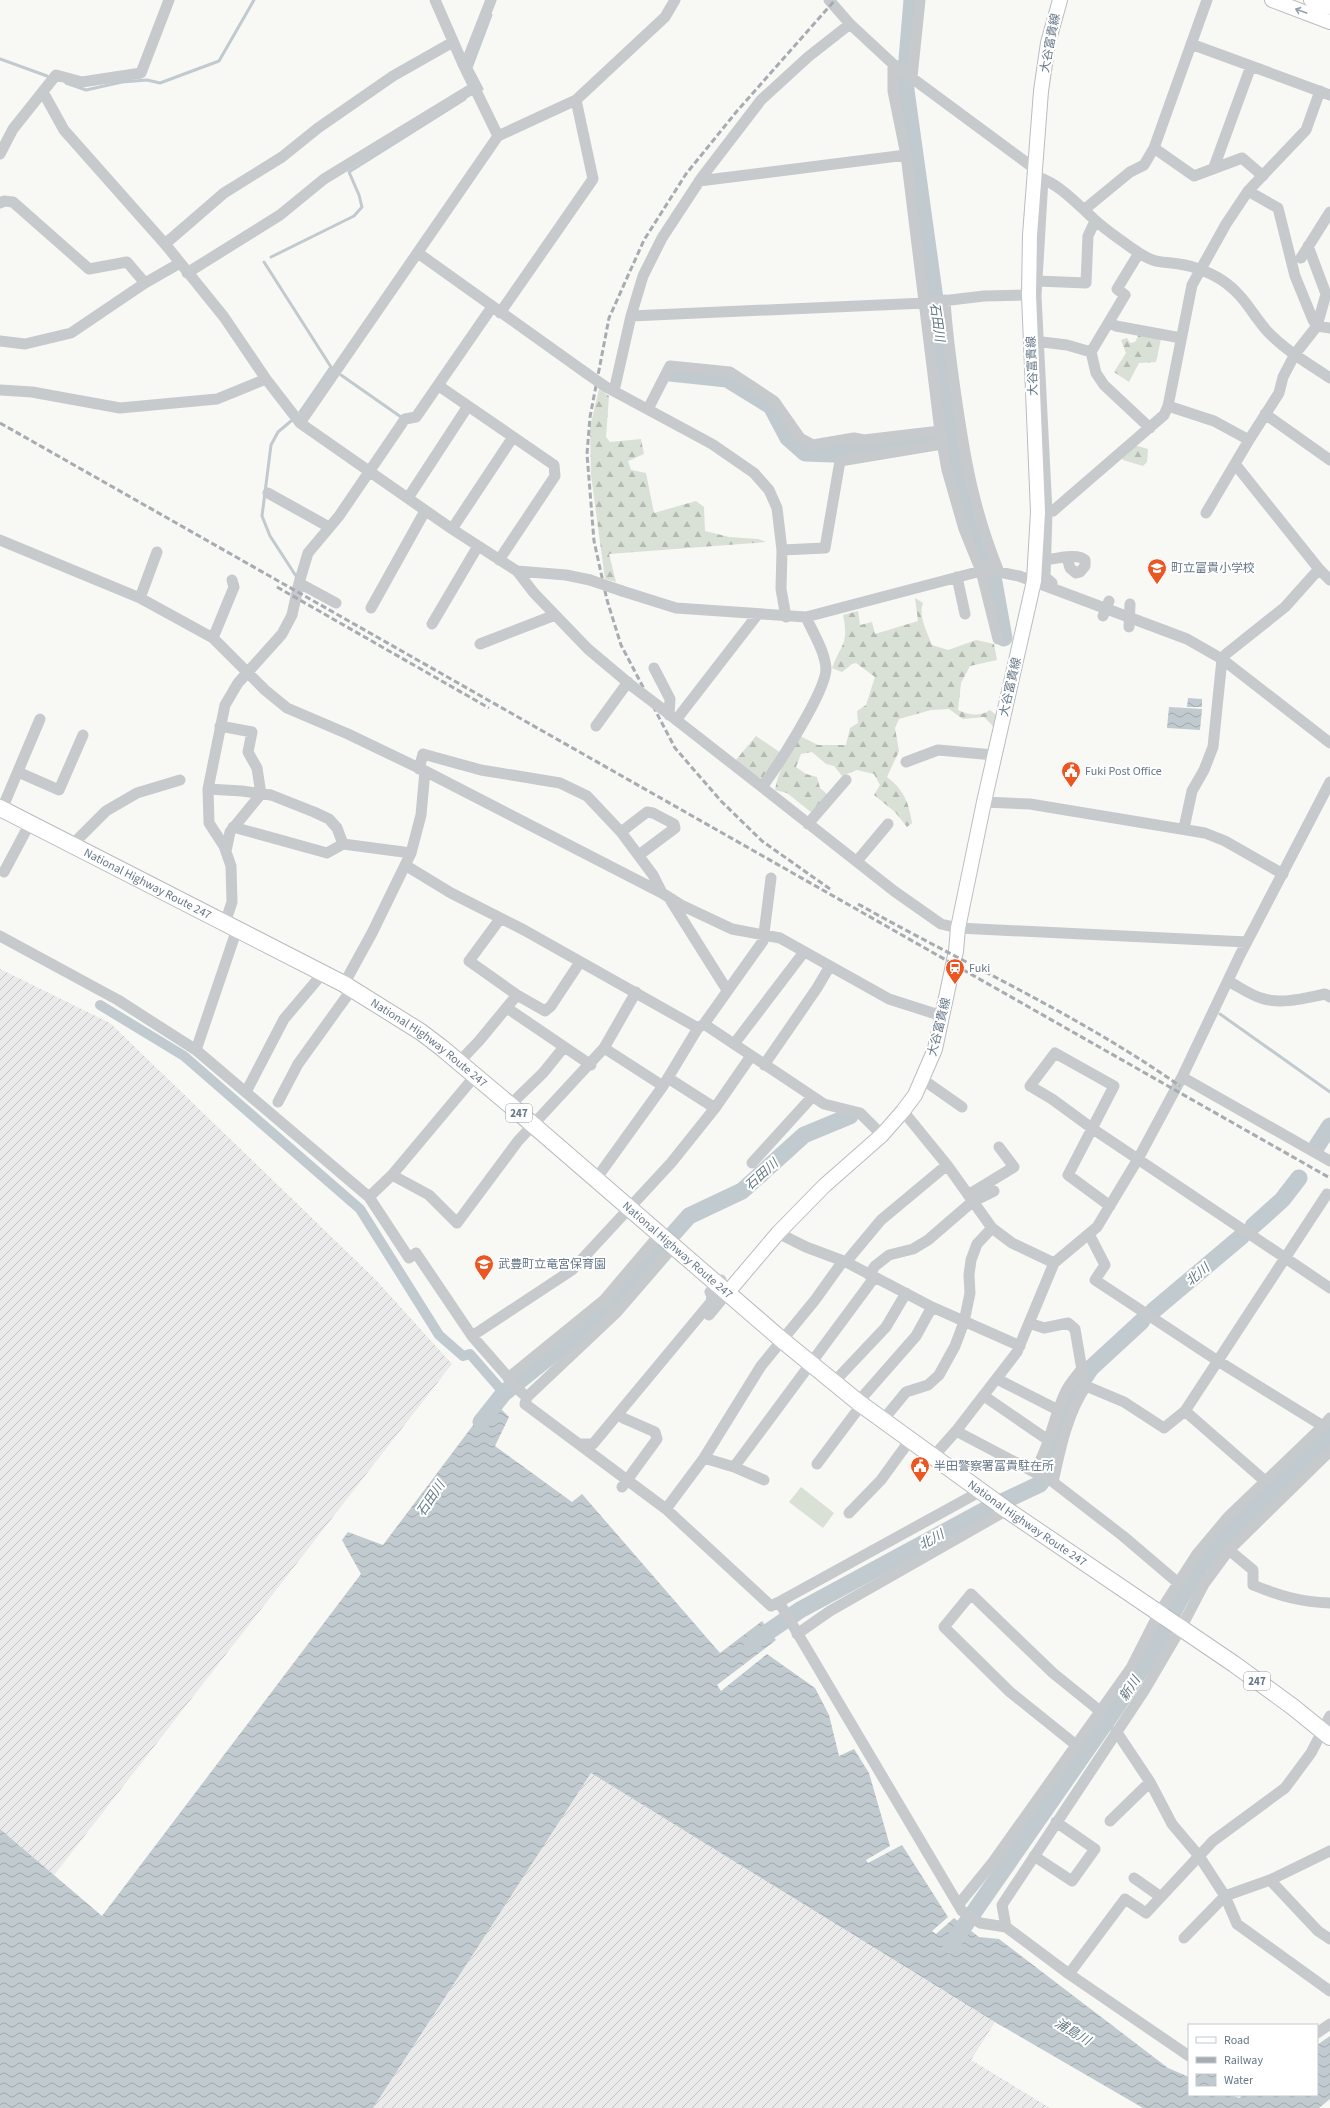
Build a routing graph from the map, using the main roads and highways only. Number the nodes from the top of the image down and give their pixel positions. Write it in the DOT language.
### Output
graph roads {
  1 [pos="1060,0"];
  2 [pos="1272,0"];
  3 [pos="1310,0"];
  4 [pos="1330,7"];
  5 [pos="1330,22"];
  6 [pos="1,808"];
  7 [pos="723,1285"];
  8 [pos="1327,1734"];
  1 -- 7 [label="main road, 大谷富貴線"];
  5 -- 2 [label="main road, one-way"];
  3 -- 4 [label="main road"];
  6 -- 7 [label="highway, National Highway Route 247 / 247"];
  7 -- 8 [label="highway, National Highway Route 247 / 247"];
}
